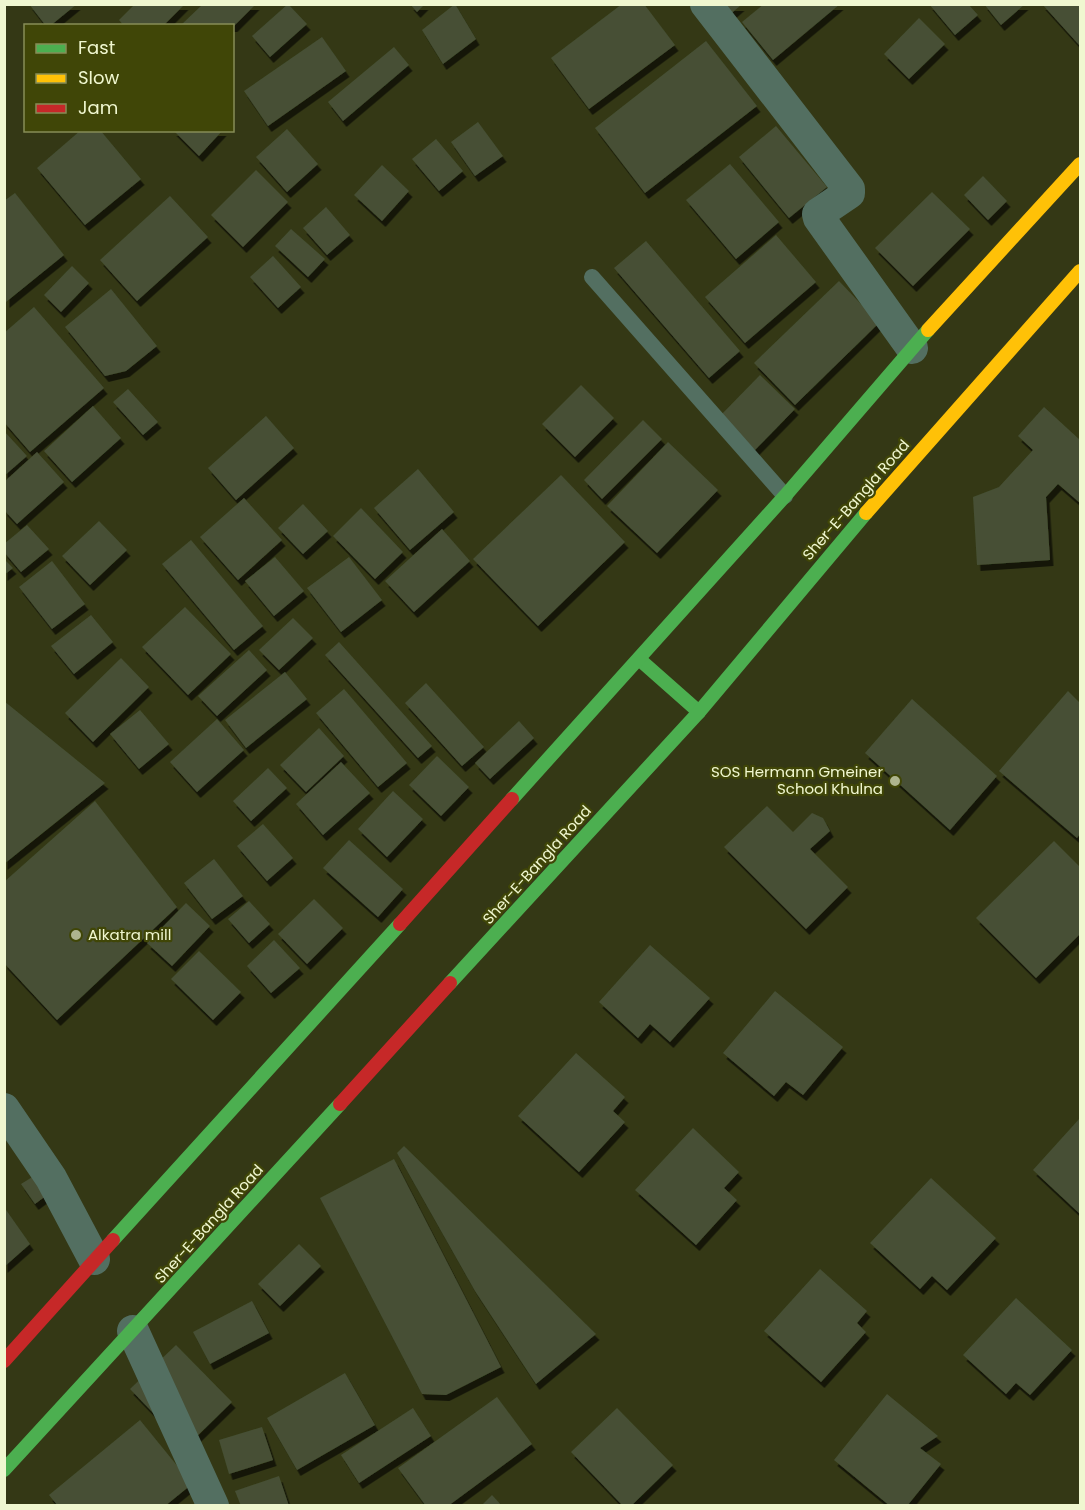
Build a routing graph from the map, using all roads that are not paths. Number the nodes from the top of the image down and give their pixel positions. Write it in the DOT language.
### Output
graph roads {
  1 [pos="706,4"];
  2 [pos="1080,164"];
  3 [pos="1080,271"];
  4 [pos="592,277"];
  5 [pos="912,348"];
  6 [pos="785,496"];
  7 [pos="639,659"];
  8 [pos="699,712"];
  9 [pos="4,1109"];
  10 [pos="94,1259"];
  11 [pos="133,1331"];
  12 [pos="4,1361"];
  13 [pos="4,1470"];
  14 [pos="213,1506"];
  1 -- 5 [label="street"];
  2 -- 5 [label="highway"];
  3 -- 8 [label="highway, Sher-E-Bangla Road"];
  4 -- 6 [label="lane"];
  5 -- 6 [label="highway"];
  6 -- 7 [label="highway"];
  7 -- 8 [label="highway"];
  7 -- 10 [label="highway"];
  8 -- 11 [label="highway, Sher-E-Bangla Road"];
  9 -- 10 [label="street"];
  10 -- 12 [label="highway"];
  11 -- 13 [label="highway, Sher-E-Bangla Road"];
  11 -- 14 [label="street"];
}
